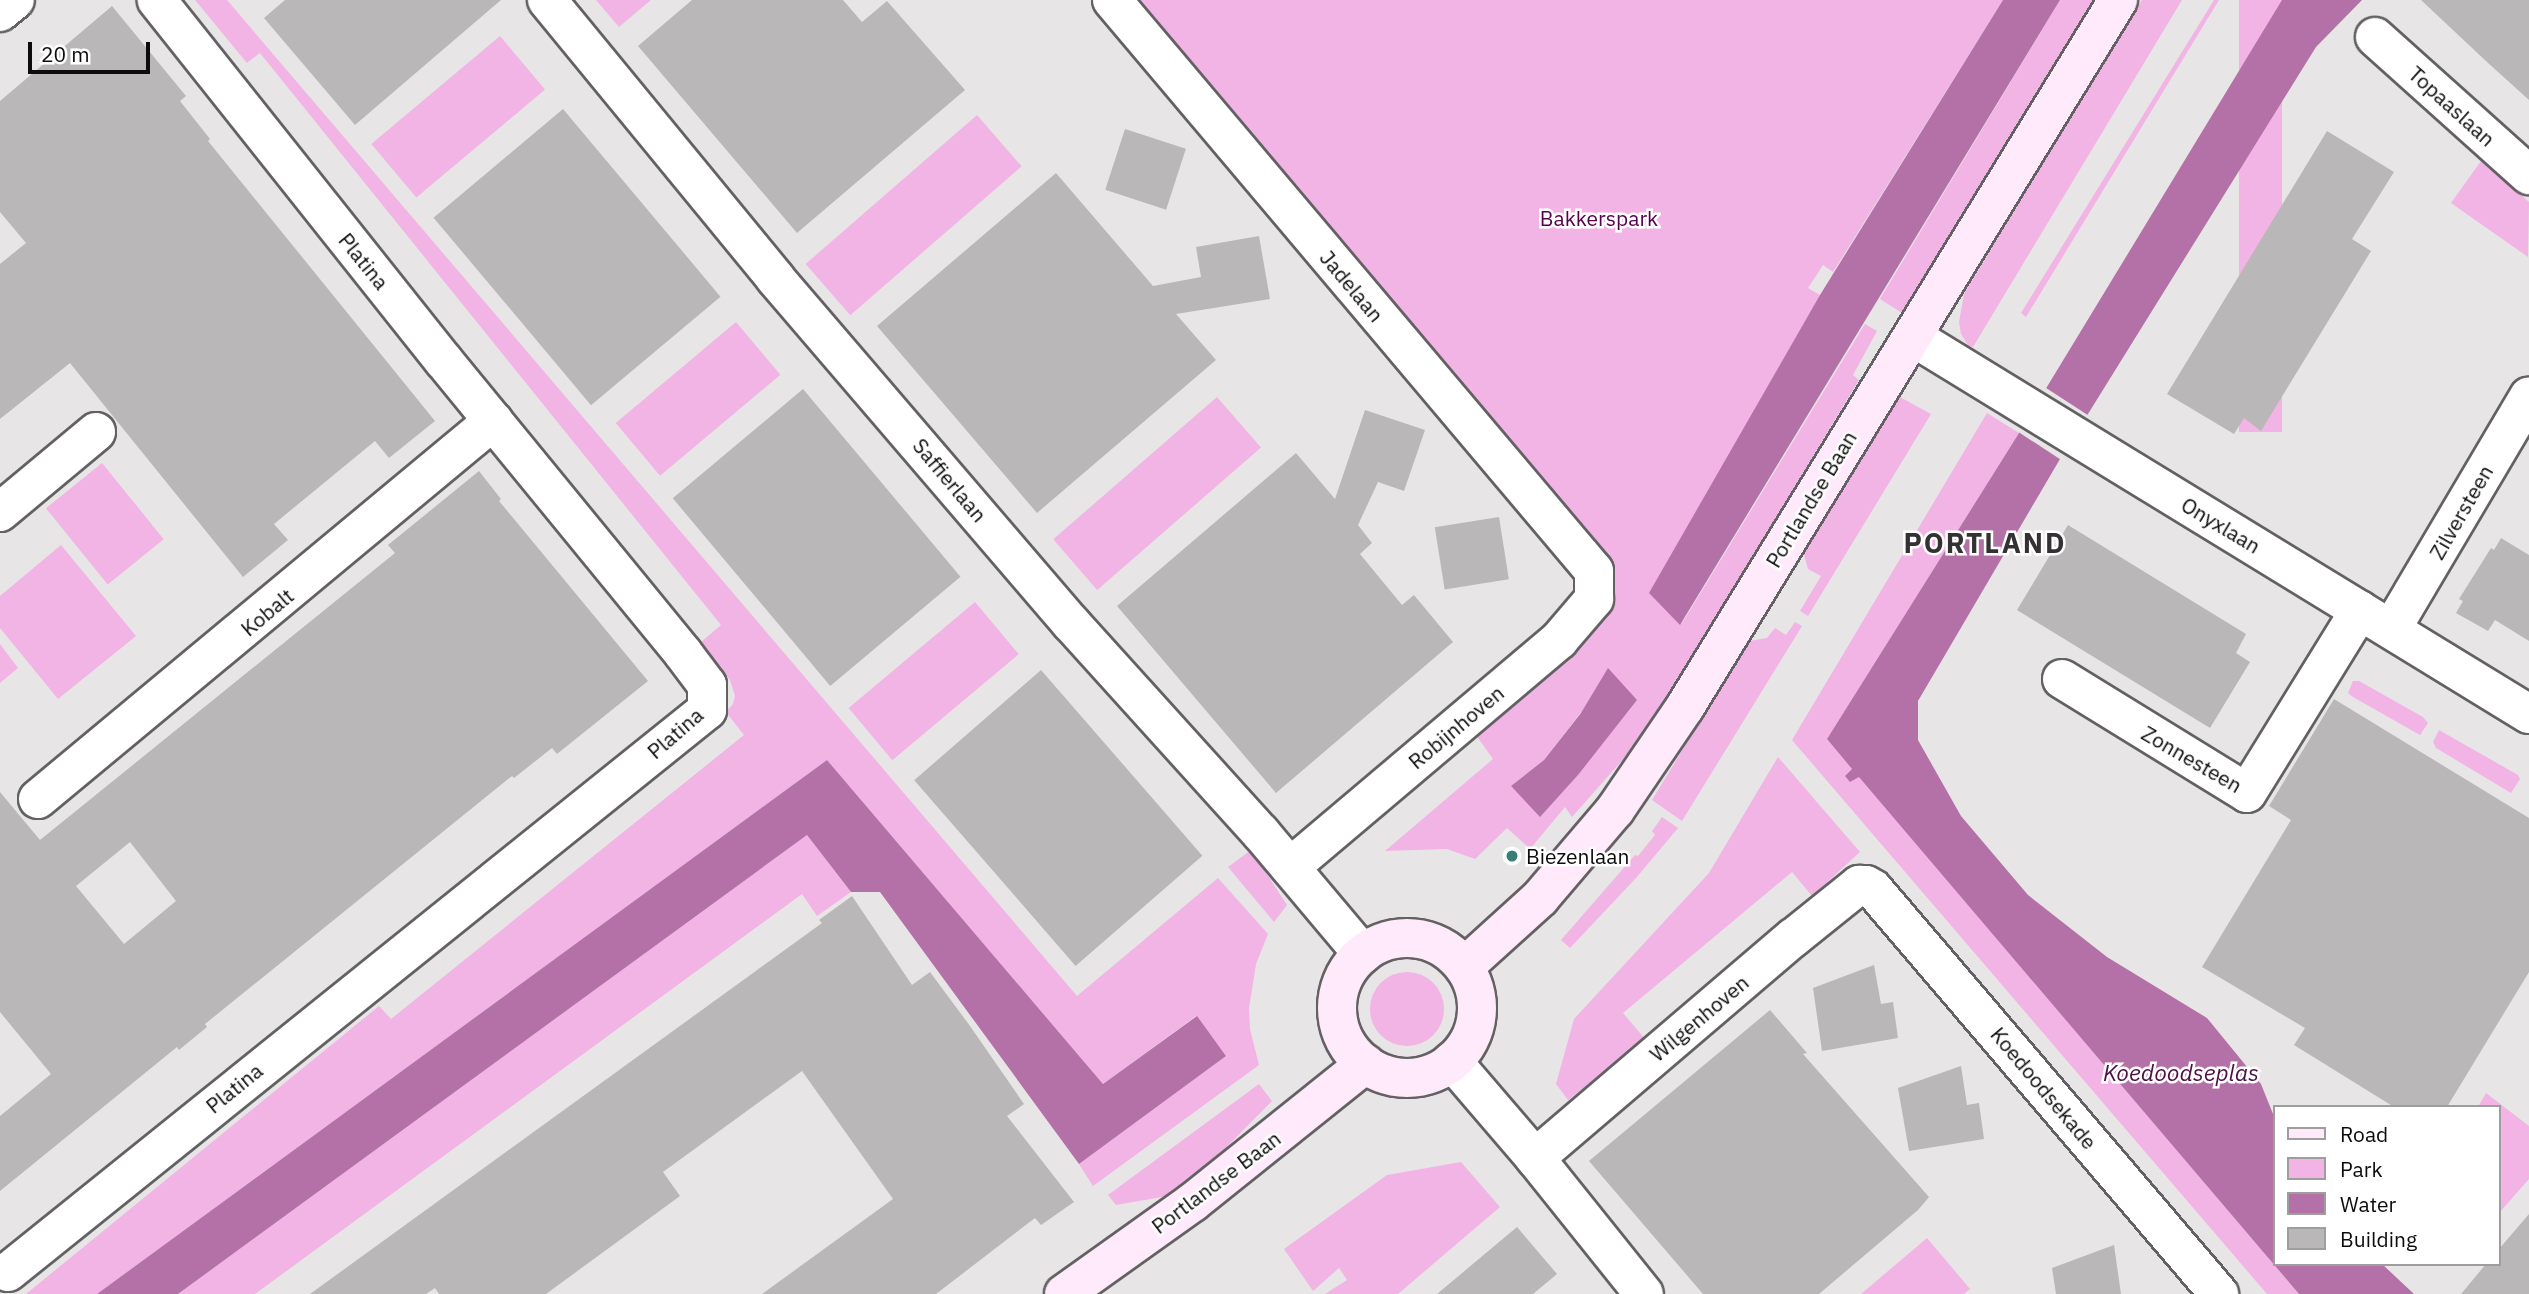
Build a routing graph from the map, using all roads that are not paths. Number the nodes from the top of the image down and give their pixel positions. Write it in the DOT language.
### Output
graph roads {
  1 [pos="15,0"];
  2 [pos="157,0"];
  3 [pos="547,0"];
  4 [pos="1112,0"];
  5 [pos="2118,0"];
  6 [pos="0,12"];
  7 [pos="2375,37"];
  8 [pos="2529,175"];
  9 [pos="1913,337"];
  10 [pos="2529,396"];
  11 [pos="493,421"];
  12 [pos="96,432"];
  13 [pos="0,512"];
  14 [pos="1594,571"];
  15 [pos="2376,619"];
  16 [pos="2062,679"];
  17 [pos="2529,714"];
  18 [pos="38,799"];
  19 [pos="1290,867"];
  20 [pos="1866,885"];
  21 [pos="1363,954"];
  22 [pos="1464,967"];
  23 [pos="1452,1061"];
  24 [pos="1365,1064"];
  25 [pos="1535,1158"];
  26 [pos="3,1271"];
  27 [pos="1064,1294"];
  28 [pos="1644,1294"];
  29 [pos="2219,1294"];
  1 -- 6 [label="street"];
  2 -- 11 [label="street, Platina"];
  3 -- 19 [label="street, Saffierlaan"];
  4 -- 14 [label="street, Jadelaan"];
  5 -- 9 [label="street, Portlandse Baan"];
  7 -- 8 [label="street, Topaaslaan"];
  9 -- 15 [label="street, Onyxlaan"];
  9 -- 22 [label="street, Portlandse Baan"];
  10 -- 15 [label="street, Zilversteen"];
  11 -- 18 [label="street, Kobalt"];
  11 -- 26 [label="street, Platina"];
  12 -- 13 [label="street"];
  14 -- 19 [label="street, Robijnhoven"];
  15 -- 16 [label="street, Zonnesteen"];
  15 -- 17 [label="street, Onyxlaan"];
  19 -- 21 [label="street, Saffierlaan"];
  20 -- 25 [label="street, Wilgenhoven"];
  20 -- 29 [label="street, Koedoodsekade"];
  21 -- 22 [label="street"];
  21 -- 24 [label="street"];
  22 -- 23 [label="street"];
  23 -- 24 [label="street"];
  23 -- 25 [label="street"];
  24 -- 27 [label="street, Portlandse Baan"];
  25 -- 28 [label="street"];
}
